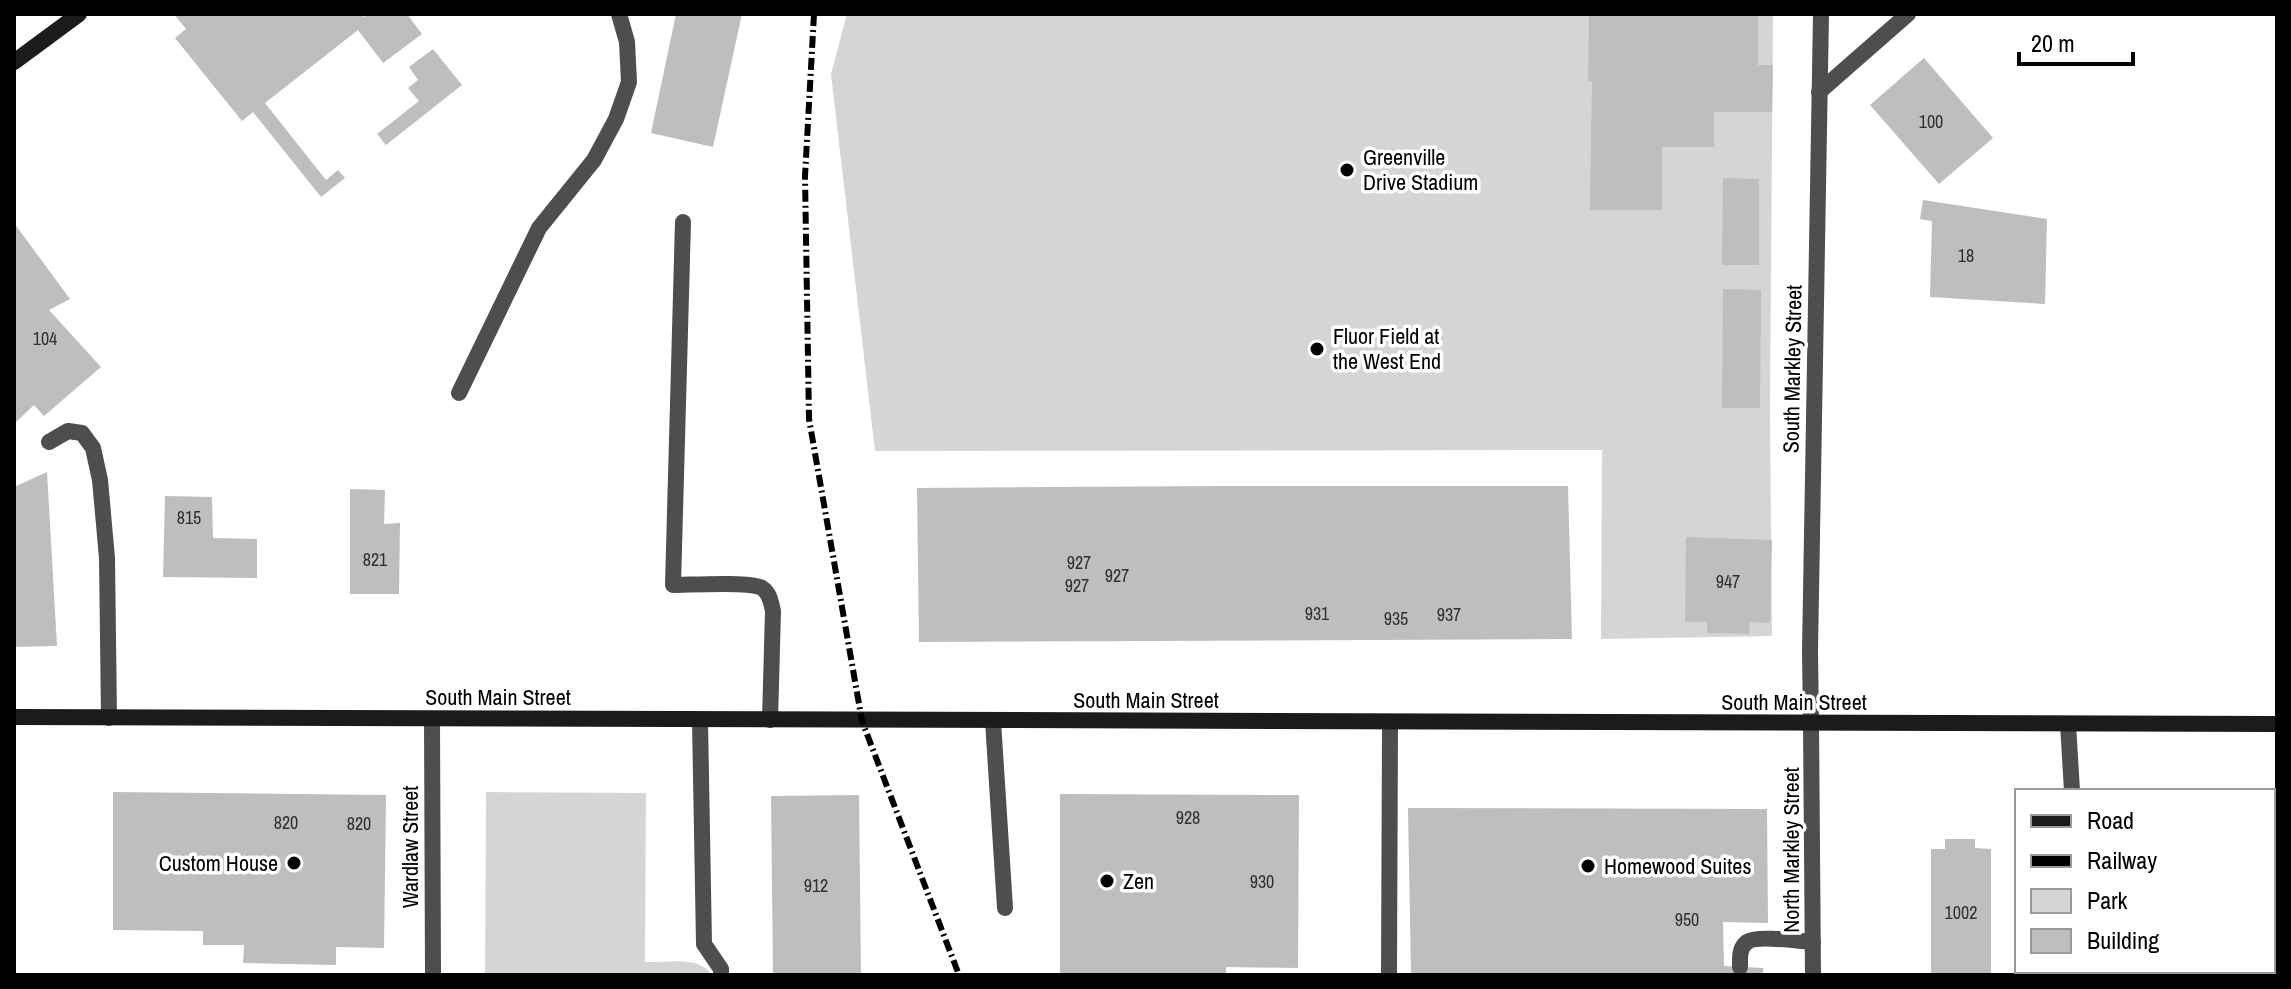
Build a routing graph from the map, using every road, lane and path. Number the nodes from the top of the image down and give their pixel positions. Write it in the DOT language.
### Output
graph roads {
  1 [pos="79,14"];
  2 [pos="619,14"];
  3 [pos="1821,14"];
  4 [pos="1908,14"];
  5 [pos="14,62"];
  6 [pos="1819,92"];
  7 [pos="683,222"];
  8 [pos="459,393"];
  9 [pos="49,442"];
  10 [pos="14,717"];
  11 [pos="109,718"];
  12 [pos="432,719"];
  13 [pos="700,720"];
  14 [pos="770,720"];
  15 [pos="993,721"];
  16 [pos="1390,723"];
  17 [pos="1811,724"];
  18 [pos="2068,724"];
  19 [pos="2277,724"];
  20 [pos="2072,789"];
  21 [pos="1005,908"];
  22 [pos="1813,942"];
  23 [pos="1740,967"];
  24 [pos="433,975"];
  25 [pos="721,975"];
  26 [pos="1389,975"];
  27 [pos="1813,975"];
  1 -- 5 [label="main road"];
  2 -- 8 [label="street"];
  3 -- 6 [label="street, South Markley Street"];
  4 -- 6 [label="street"];
  6 -- 17 [label="street, South Markley Street"];
  7 -- 14 [label="street"];
  9 -- 11 [label="street"];
  10 -- 11 [label="main road, South Main Street"];
  11 -- 12 [label="main road, South Main Street"];
  12 -- 13 [label="main road, South Main Street"];
  12 -- 24 [label="street, Wardlaw Street"];
  13 -- 14 [label="main road, South Main Street"];
  13 -- 25 [label="street"];
  14 -- 15 [label="main road, South Main Street"];
  15 -- 16 [label="main road, South Main Street"];
  15 -- 21 [label="street"];
  16 -- 17 [label="main road, South Main Street"];
  16 -- 26 [label="street"];
  17 -- 18 [label="main road, South Main Street"];
  17 -- 22 [label="street, North Markley Street"];
  18 -- 19 [label="main road, South Main Street"];
  18 -- 20 [label="street"];
  22 -- 23 [label="street"];
  22 -- 27 [label="street, North Markley Street"];
}
